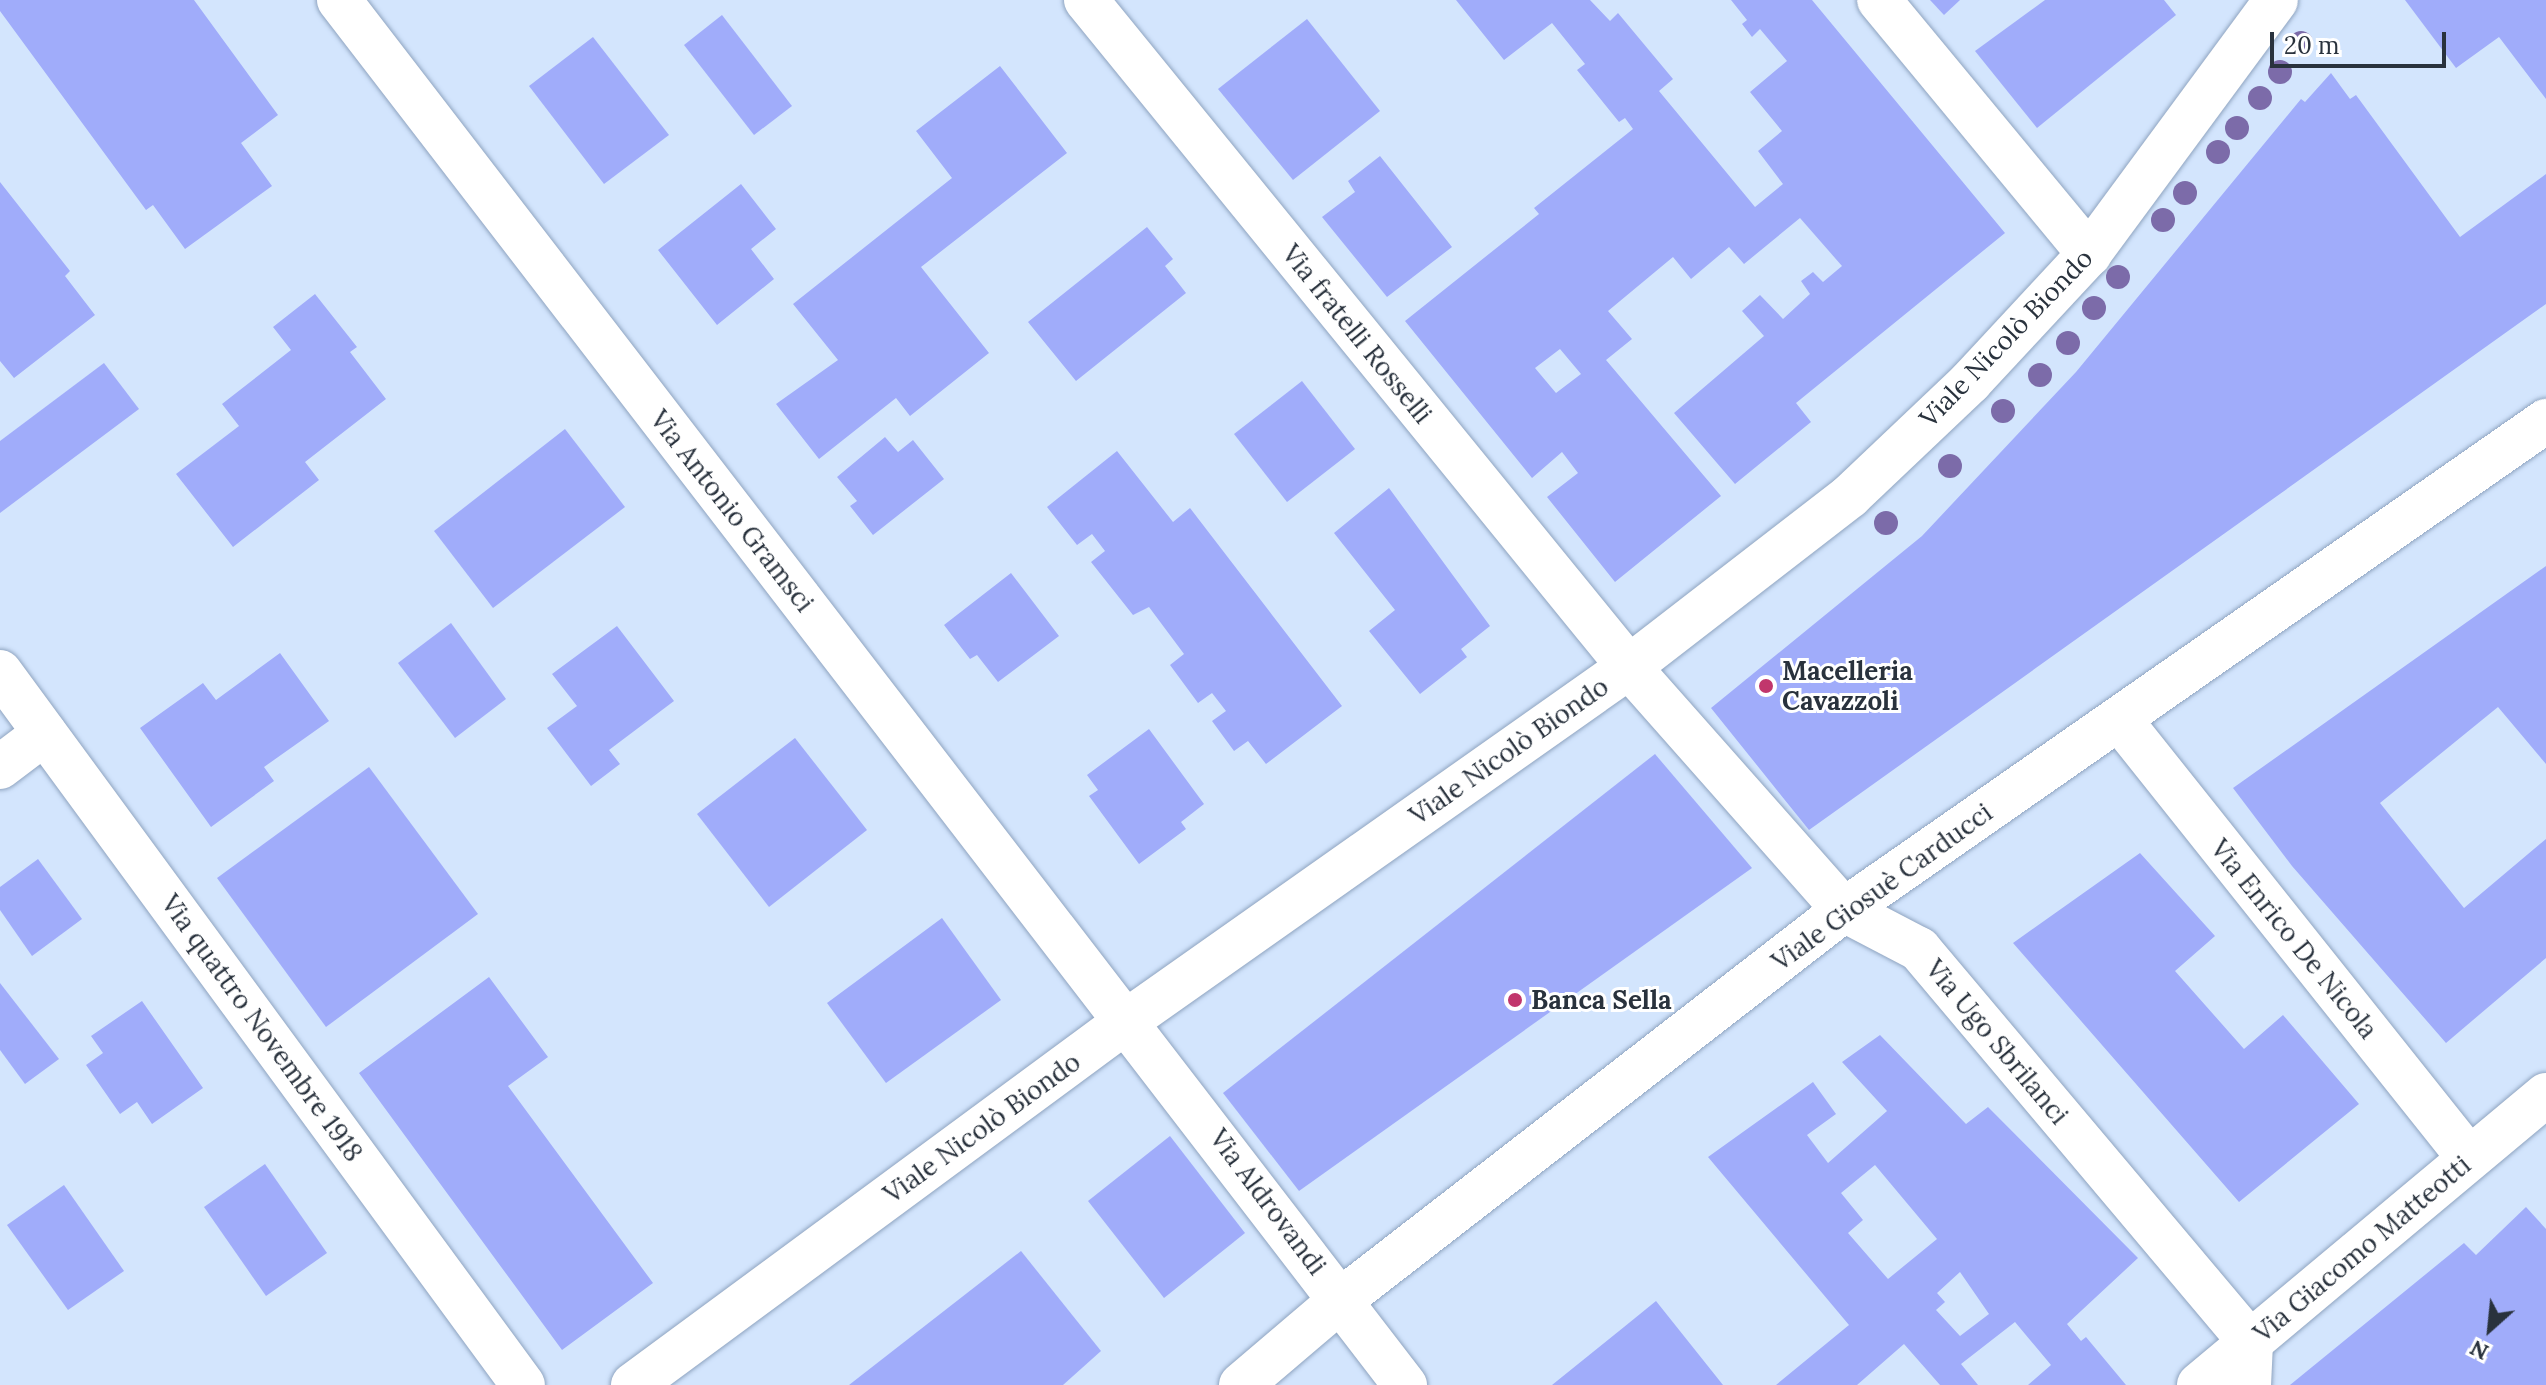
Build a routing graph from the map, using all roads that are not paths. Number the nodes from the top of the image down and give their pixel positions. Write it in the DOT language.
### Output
graph roads {
  1 [pos="339,0"];
  2 [pos="1086,0"];
  3 [pos="1879,0"];
  4 [pos="2276,0"];
  5 [pos="2089,254"];
  6 [pos="2546,421"];
  7 [pos="1629,667"];
  8 [pos="0,672"];
  9 [pos="2120,720"];
  10 [pos="45,733"];
  11 [pos="0,767"];
  12 [pos="1844,910"];
  13 [pos="1128,1020"];
  14 [pos="2539,1114"];
  15 [pos="2469,1158"];
  16 [pos="1342,1299"];
  17 [pos="2250,1364"];
  18 [pos="523,1385"];
  19 [pos="633,1385"];
  20 [pos="1241,1385"];
  21 [pos="1405,1385"];
  22 [pos="2199,1385"];
  1 -- 13 [label="street, Via Antonio Gramsci"];
  2 -- 7 [label="street, Via fratelli Rosselli"];
  3 -- 5 [label="street"];
  4 -- 5 [label="street, Viale Nicolò Biondo"];
  5 -- 7 [label="street, Viale Nicolò Biondo"];
  6 -- 9 [label="street, Viale Giosuè Carducci"];
  7 -- 12 [label="street, Via Ugo Sbrilanci"];
  7 -- 13 [label="street, Viale Nicolò Biondo"];
  8 -- 10 [label="street, Via quattro Novembre 1918"];
  9 -- 12 [label="street, Viale Giosuè Carducci"];
  9 -- 15 [label="street, Via Enrico De Nicola"];
  10 -- 11 [label="street"];
  10 -- 18 [label="street, Via quattro Novembre 1918"];
  12 -- 16 [label="street, Viale Giosuè Carducci"];
  12 -- 17 [label="street, Via Ugo Sbrilanci"];
  13 -- 16 [label="street, Via Aldrovandi"];
  13 -- 19 [label="street, Viale Nicolò Biondo"];
  14 -- 15 [label="street, Via Giacomo Matteotti"];
  15 -- 17 [label="street, Via Giacomo Matteotti"];
  16 -- 20 [label="street, Viale Giosuè Carducci"];
  16 -- 21 [label="street, Via Aldrovandi"];
  17 -- 22 [label="street, Via Giacomo Matteotti"];
}
